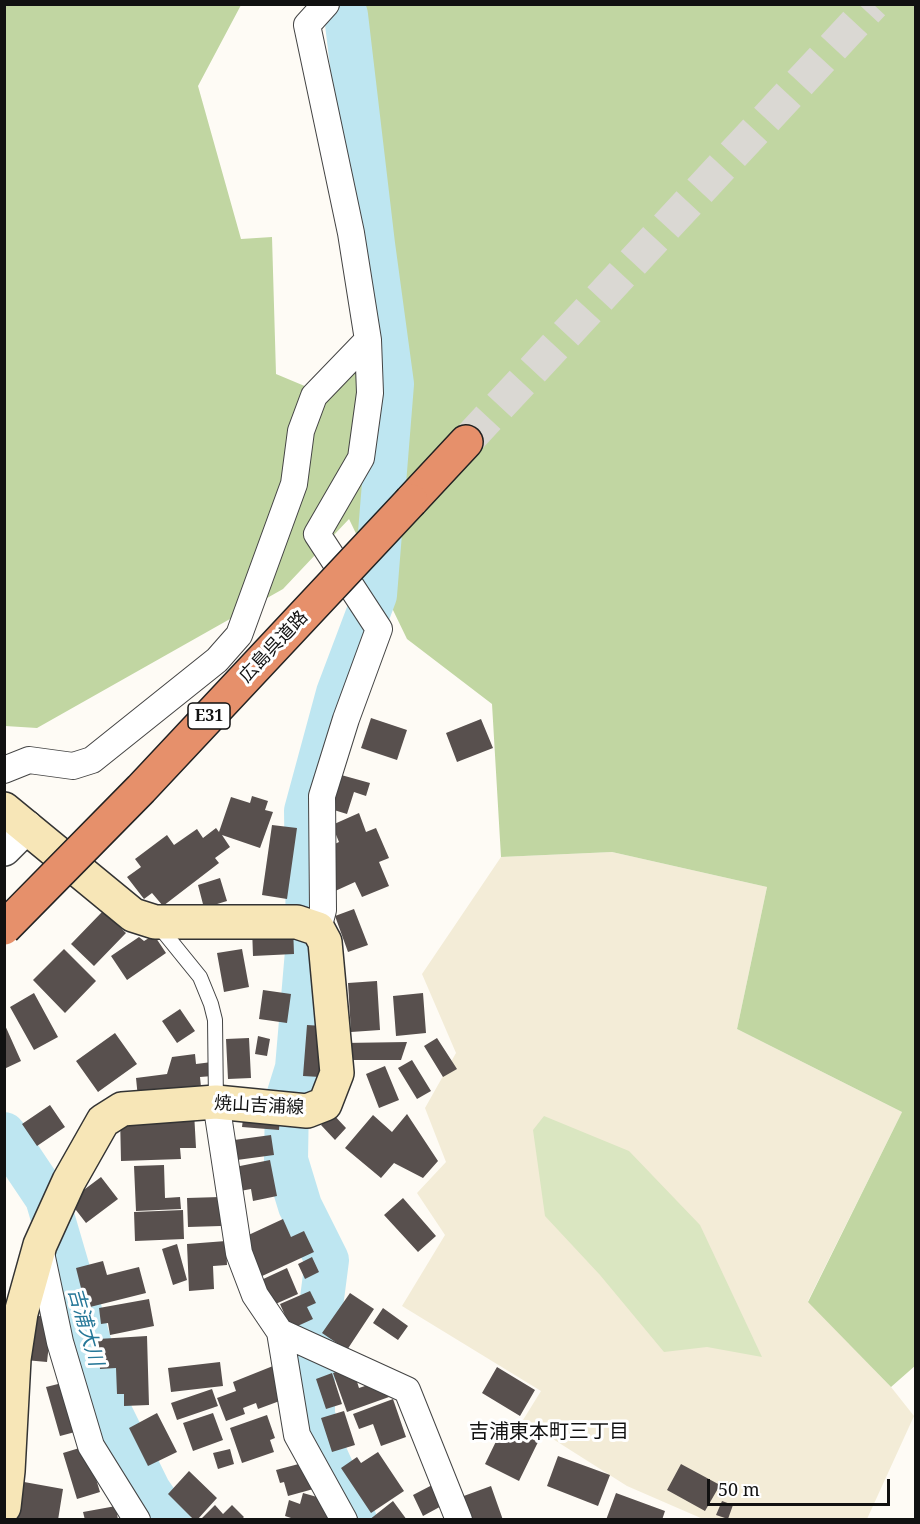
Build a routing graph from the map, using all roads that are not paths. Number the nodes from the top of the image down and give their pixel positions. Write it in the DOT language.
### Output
graph roads {
  1 [pos="326,4"];
  2 [pos="368,340"];
  3 [pos="466,442"];
  4 [pos="4,770"];
  5 [pos="12,828"];
  6 [pos="155,922"];
  7 [pos="309,926"];
  8 [pos="4,928"];
  9 [pos="216,1102"];
  10 [pos="42,1240"];
  11 [pos="280,1332"];
  12 [pos="4,1507"];
  13 [pos="137,1520"];
  14 [pos="344,1520"];
  15 [pos="459,1520"];
  1 -- 2 [label="street"];
  2 -- 4 [label="street"];
  2 -- 7 [label="street"];
  3 -- 8 [label="highway, 広島呉道路 / E31, bridge"];
  5 -- 6 [label="main road"];
  6 -- 7 [label="main road"];
  6 -- 9 [label="lane"];
  7 -- 9 [label="main road, 焼山吉浦線"];
  9 -- 10 [label="main road, 焼山吉浦線"];
  9 -- 11 [label="street"];
  10 -- 12 [label="main road, 焼山吉浦線"];
  10 -- 13 [label="street"];
  11 -- 14 [label="street"];
  11 -- 15 [label="street"];
}
